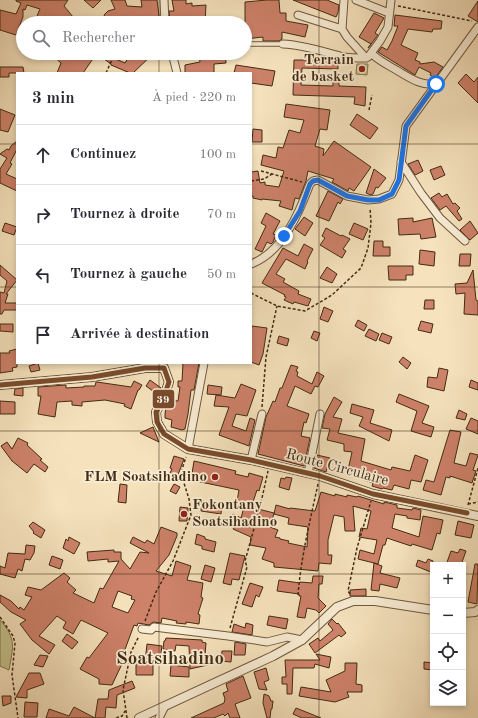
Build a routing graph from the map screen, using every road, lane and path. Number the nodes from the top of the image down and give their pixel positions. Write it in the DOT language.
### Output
graph roads {
  1 [pos="164,0"];
  2 [pos="344,0"];
  3 [pos="356,0"];
  4 [pos="391,2"];
  5 [pos="389,13"];
  6 [pos="298,15"];
  7 [pos="165,16"];
  8 [pos="478,22"];
  9 [pos="478,27"];
  10 [pos="342,29"];
  11 [pos="252,44"];
  12 [pos="283,44"];
  13 [pos="369,56"];
  14 [pos="112,60"];
  15 [pos="174,60"];
  16 [pos="106,72"];
  17 [pos="177,72"];
  18 [pos="436,84"];
  19 [pos="372,95"];
  20 [pos="369,110"];
  21 [pos="401,162"];
  22 [pos="261,171"];
  23 [pos="272,174"];
  24 [pos="252,181"];
  25 [pos="310,184"];
  26 [pos="370,200"];
  27 [pos="465,241"];
  28 [pos="252,263"];
  29 [pos="252,293"];
  30 [pos="277,306"];
  31 [pos="204,364"];
  32 [pos="0,385"];
  33 [pos="262,414"];
  34 [pos="320,414"];
  35 [pos="188,449"];
  36 [pos="251,460"];
  37 [pos="269,464"];
  38 [pos="478,468"];
  39 [pos="308,473"];
  40 [pos="320,476"];
  41 [pos="373,494"];
  42 [pos="478,502"];
  43 [pos="468,504"];
  44 [pos="467,513"];
  45 [pos="478,516"];
  46 [pos="298,595"];
  47 [pos="353,601"];
  48 [pos="430,610"];
  49 [pos="477,612"];
  50 [pos="466,613"];
  51 [pos="0,617"];
  52 [pos="232,621"];
  53 [pos="142,629"];
  54 [pos="302,640"];
  55 [pos="165,706"];
  56 [pos="125,711"];
  57 [pos="18,718"];
  58 [pos="116,718"];
  59 [pos="127,718"];
  60 [pos="139,718"];
  61 [pos="159,718"];
  1 -- 7 [label="street"];
  2 -- 10 [label="street"];
  3 -- 5 [label="street"];
  4 -- 5 [label="street"];
  4 -- 8 [label="path"];
  5 -- 13 [label="street"];
  6 -- 10 [label="street"];
  9 -- 18 [label="street"];
  10 -- 13 [label="street"];
  11 -- 12 [label="lane"];
  12 -- 13 [label="street"];
  13 -- 18 [label="street"];
  14 -- 16 [label="path"];
  15 -- 17 [label="street"];
  18 -- 21 [label="street"];
  19 -- 20 [label="path"];
  21 -- 26 [label="street"];
  21 -- 27 [label="street"];
  22 -- 23 [label="path"];
  23 -- 24 [label="path"];
  23 -- 25 [label="path"];
  25 -- 26 [label="street"];
  25 -- 28 [label="street"];
  26 -- 30 [label="path"];
  29 -- 30 [label="path"];
  30 -- 33 [label="path"];
  31 -- 35 [label="street"];
  32 -- 35 [label="street, Route Circulaire"];
  33 -- 36 [label="street"];
  34 -- 39 [label="street"];
  35 -- 36 [label="street, Route Circulaire"];
  35 -- 53 [label="path"];
  36 -- 37 [label="street, Route Circulaire"];
  37 -- 39 [label="street, Route Circulaire"];
  37 -- 52 [label="path"];
  38 -- 43 [label="path"];
  39 -- 40 [label="street, Route Circulaire"];
  40 -- 41 [label="street, Route Circulaire"];
  40 -- 46 [label="path"];
  41 -- 44 [label="street, Route Circulaire"];
  41 -- 47 [label="path"];
  42 -- 43 [label="path"];
  43 -- 44 [label="path"];
  44 -- 45 [label="street, Route Circulaire"];
  47 -- 48 [label="street"];
  47 -- 54 [label="street"];
  49 -- 50 [label="street"];
  51 -- 57 [label="path"];
  53 -- 54 [label="street"];
  53 -- 56 [label="path"];
  54 -- 55 [label="street"];
  55 -- 60 [label="street"];
  55 -- 61 [label="street"];
  56 -- 58 [label="path"];
  56 -- 59 [label="path"];
}
